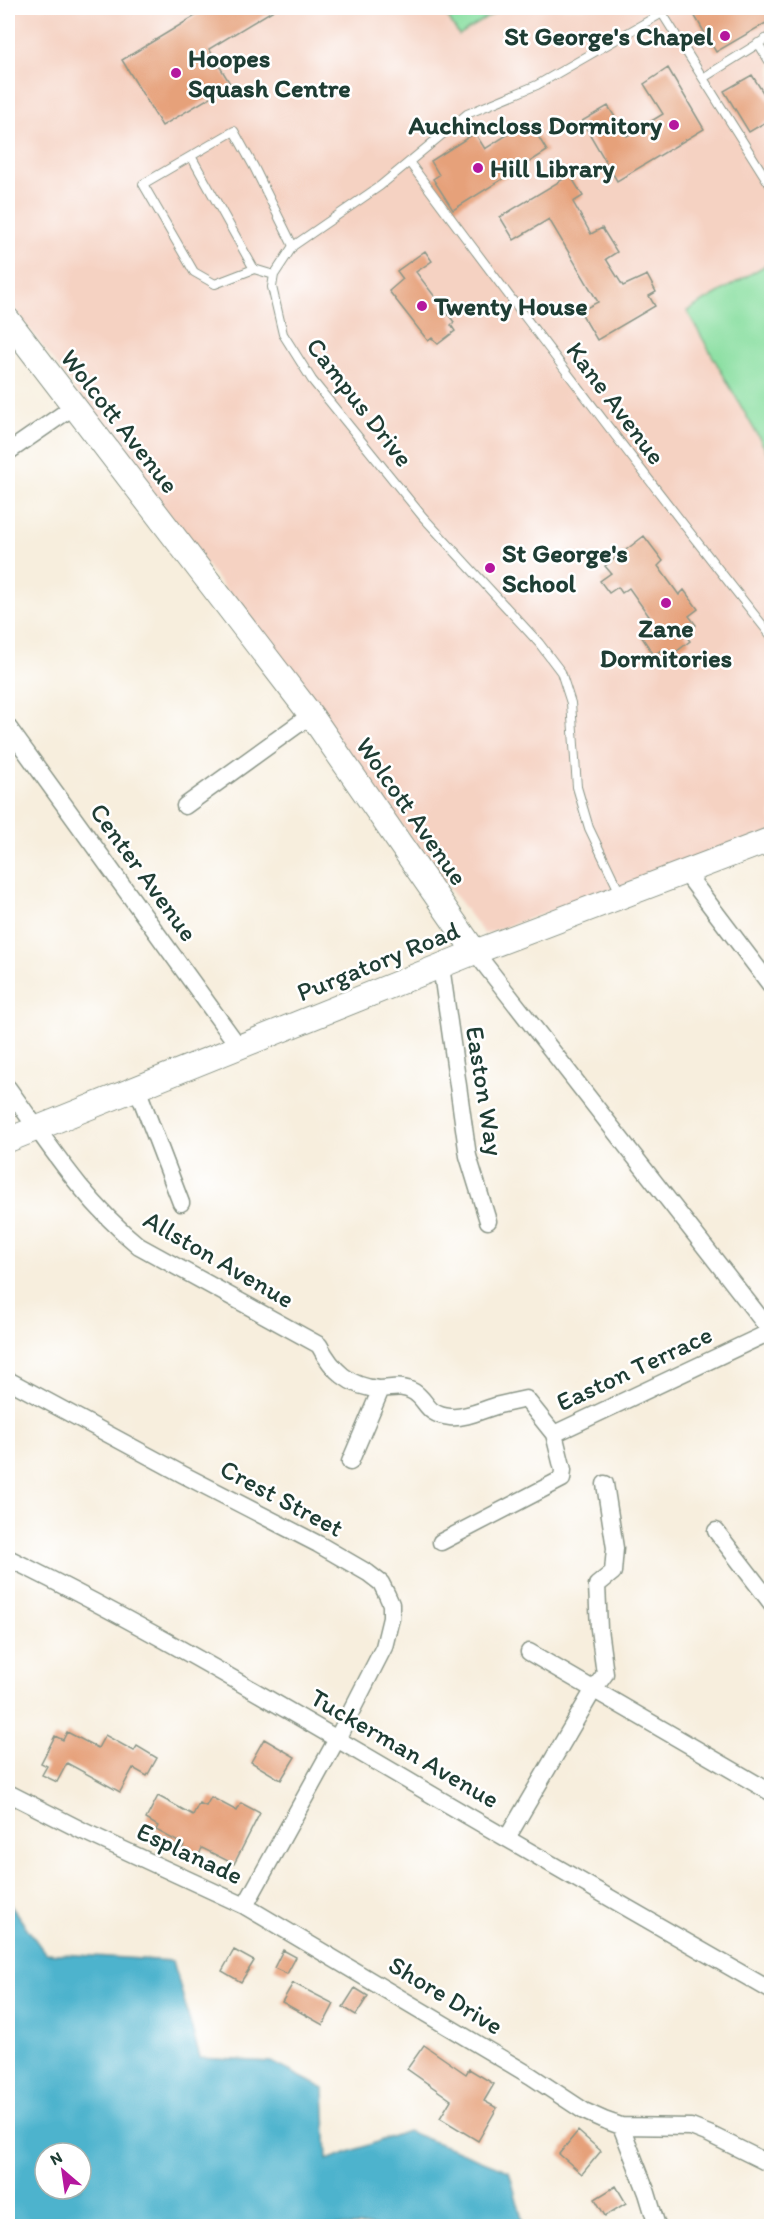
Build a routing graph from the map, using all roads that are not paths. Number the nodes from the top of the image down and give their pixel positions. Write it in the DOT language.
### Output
graph roads {
  1 [pos="671,8"];
  2 [pos="662,13"];
  3 [pos="771,35"];
  4 [pos="758,43"];
  5 [pos="771,66"];
  6 [pos="702,78"];
  7 [pos="190,156"];
  8 [pos="409,162"];
  9 [pos="771,188"];
  10 [pos="292,246"];
  11 [pos="254,269"];
  12 [pos="274,275"];
  13 [pos="8,320"];
  14 [pos="73,407"];
  15 [pos="8,452"];
  16 [pos="771,638"];
  17 [pos="311,715"];
  18 [pos="8,727"];
  19 [pos="185,806"];
  20 [pos="771,839"];
  21 [pos="686,872"];
  22 [pos="621,896"];
  23 [pos="476,952"];
  24 [pos="441,966"];
  25 [pos="771,987"];
  26 [pos="239,1047"];
  27 [pos="8,1088"];
  28 [pos="137,1088"];
  29 [pos="37,1129"];
  30 [pos="8,1140"];
  31 [pos="181,1203"];
  32 [pos="488,1221"];
  33 [pos="765,1310"];
  34 [pos="771,1333"];
  35 [pos="8,1380"];
  36 [pos="381,1389"];
  37 [pos="554,1434"];
  38 [pos="350,1462"];
  39 [pos="605,1484"];
  40 [pos="717,1531"];
  41 [pos="441,1542"];
  42 [pos="8,1558"];
  43 [pos="771,1604"];
  44 [pos="529,1652"];
  45 [pos="594,1689"];
  46 [pos="337,1739"];
  47 [pos="8,1793"];
  48 [pos="771,1793"];
  49 [pos="507,1838"];
  50 [pos="245,1906"];
  51 [pos="771,1991"];
  52 [pos="621,2126"];
  53 [pos="771,2165"];
  54 [pos="657,2226"];
  1 -- 2 [label="lane"];
  2 -- 6 [label="lane"];
  2 -- 8 [label="lane"];
  3 -- 4 [label="lane"];
  4 -- 5 [label="lane"];
  4 -- 6 [label="lane"];
  6 -- 9 [label="lane"];
  7 -- 10 [label="lane"];
  7 -- 11 [label="lane"];
  7 -- 11 [label="lane"];
  8 -- 10 [label="lane"];
  8 -- 16 [label="lane, Kane Avenue"];
  10 -- 12 [label="lane"];
  11 -- 12 [label="lane"];
  12 -- 22 [label="lane, Campus Drive"];
  13 -- 14 [label="street, Wolcott Avenue"];
  14 -- 15 [label="street"];
  14 -- 17 [label="street, Wolcott Avenue"];
  17 -- 19 [label="street"];
  17 -- 23 [label="street, Wolcott Avenue"];
  18 -- 26 [label="street, Center Avenue"];
  20 -- 21 [label="street, Purgatory Road"];
  21 -- 22 [label="street, Purgatory Road"];
  21 -- 25 [label="street"];
  22 -- 23 [label="street, Purgatory Road"];
  23 -- 24 [label="street, Purgatory Road"];
  23 -- 33 [label="street, Wolcott Avenue"];
  24 -- 26 [label="street, Purgatory Road"];
  24 -- 32 [label="street, Easton Way"];
  26 -- 28 [label="street, Purgatory Road"];
  27 -- 29 [label="street, Allston Avenue"];
  28 -- 29 [label="street, Purgatory Road"];
  28 -- 31 [label="street"];
  29 -- 30 [label="street, Purgatory Road"];
  29 -- 36 [label="street, Allston Avenue"];
  33 -- 34 [label="street, Wolcott Avenue"];
  34 -- 37 [label="street, Easton Terrace"];
  35 -- 46 [label="street, Crest Street"];
  36 -- 37 [label="street, Allston Avenue"];
  36 -- 38 [label="street"];
  37 -- 41 [label="street, Easton Terrace"];
  39 -- 45 [label="street"];
  40 -- 43 [label="street"];
  42 -- 46 [label="street, Tuckerman Avenue"];
  44 -- 45 [label="street"];
  45 -- 48 [label="street"];
  45 -- 49 [label="street"];
  46 -- 49 [label="street, Tuckerman Avenue"];
  46 -- 50 [label="street, Esplanade"];
  47 -- 50 [label="street, Esplanade"];
  49 -- 51 [label="street, Tuckerman Avenue"];
  50 -- 52 [label="street, Shore Drive"];
  52 -- 53 [label="street, Shore Drive"];
  52 -- 54 [label="street"];
}
